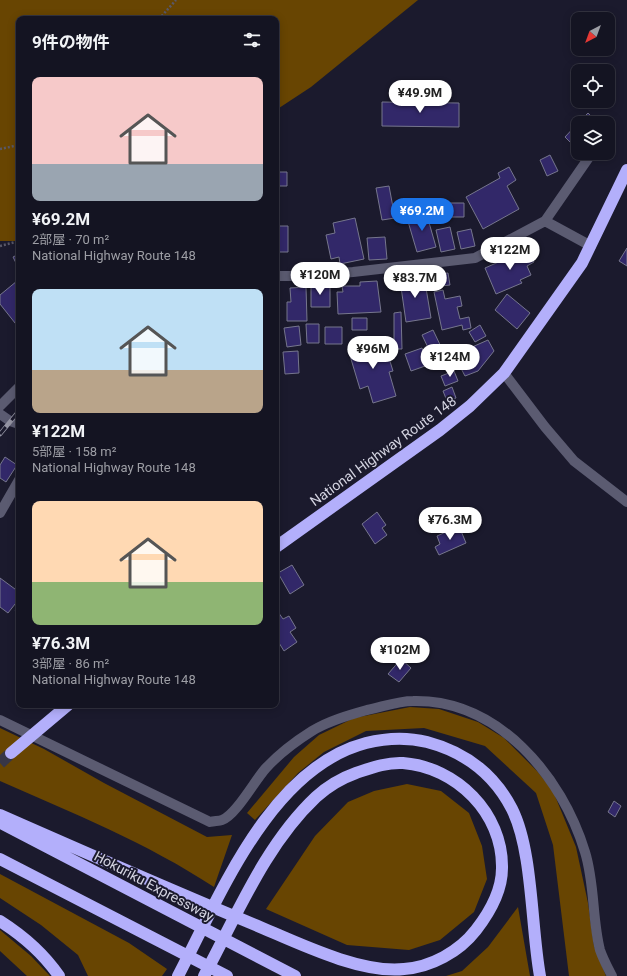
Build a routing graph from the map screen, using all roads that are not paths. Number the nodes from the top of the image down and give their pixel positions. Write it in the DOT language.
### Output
graph roads {
  1 [pos="587,160"];
  2 [pos="627,170"];
  3 [pos="545,221"];
  4 [pos="591,246"];
  5 [pos="279,276"];
  6 [pos="504,373"];
  7 [pos="16,390"];
  8 [pos="0,406"];
  9 [pos="0,414"];
  10 [pos="16,423"];
  11 [pos="16,485"];
  12 [pos="627,502"];
  13 [pos="0,513"];
  14 [pos="279,545"];
  15 [pos="64,708"];
  16 [pos="0,720"];
  17 [pos="32,734"];
  18 [pos="11,753"];
  19 [pos="0,815"];
  20 [pos="0,823"];
  21 [pos="0,858"];
  22 [pos="0,920"];
  23 [pos="59,976"];
  24 [pos="178,976"];
  25 [pos="204,976"];
  26 [pos="226,976"];
  27 [pos="295,976"];
  28 [pos="540,976"];
  29 [pos="612,976"];
  1 -- 3 [label="street"];
  2 -- 4 [label="highway, National Highway Route 148"];
  3 -- 4 [label="street"];
  3 -- 5 [label="street"];
  4 -- 6 [label="highway, National Highway Route 148"];
  6 -- 12 [label="street"];
  6 -- 14 [label="highway, National Highway Route 148"];
  7 -- 8 [label="street"];
  9 -- 10 [label="street"];
  11 -- 13 [label="street"];
  15 -- 17 [label="highway"];
  16 -- 17 [label="street"];
  17 -- 18 [label="highway"];
  17 -- 29 [label="street"];
  19 -- 25 [label="highway"];
  20 -- 27 [label="highway, Hokuriku Expressway"];
  21 -- 26 [label="highway"];
  22 -- 23 [label="highway"];
  24 -- 28 [label="highway"];
}
